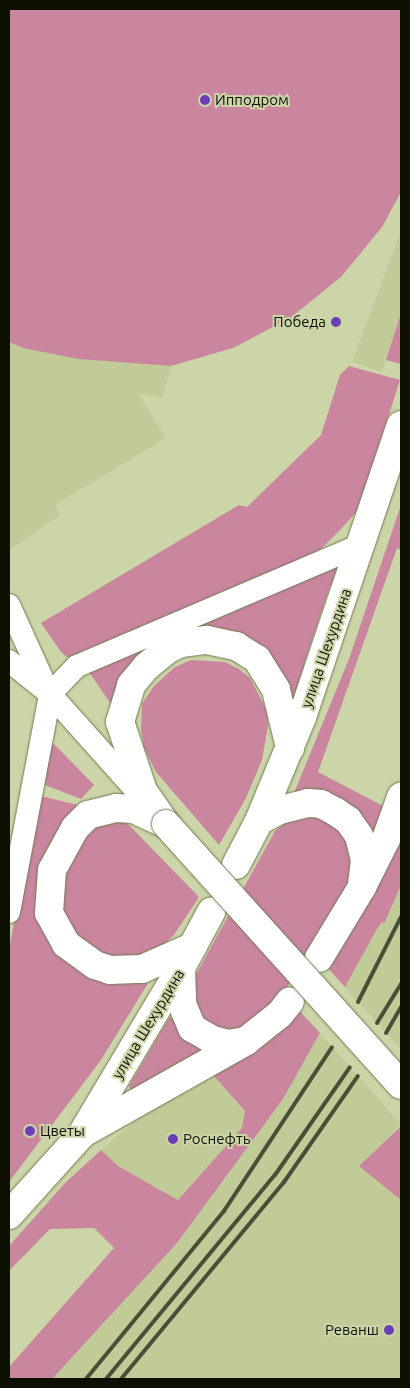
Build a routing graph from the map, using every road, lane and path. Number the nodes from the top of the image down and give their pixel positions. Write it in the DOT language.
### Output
graph roads {
  1 [pos="401,425"];
  2 [pos="363,544"];
  3 [pos="9,605"];
  4 [pos="9,661"];
  5 [pos="50,694"];
  6 [pos="290,748"];
  7 [pos="401,797"];
  8 [pos="259,821"];
  9 [pos="166,824"];
  10 [pos="236,865"];
  11 [pos="362,887"];
  12 [pos="9,912"];
  13 [pos="211,912"];
  14 [pos="187,958"];
  15 [pos="319,958"];
  16 [pos="290,1001"];
  17 [pos="246,1041"];
  18 [pos="401,1085"];
  19 [pos="82,1134"];
  20 [pos="9,1215"];
  1 -- 2 [label="main road, улица Шехурдина"];
  2 -- 5 [label="street"];
  2 -- 6 [label="main road, улица Шехурдина"];
  3 -- 5 [label="street"];
  4 -- 5 [label="street"];
  5 -- 9 [label="street"];
  5 -- 12 [label="street"];
  6 -- 8 [label="main road, улица Шехурдина"];
  6 -- 9 [label="main road"];
  7 -- 11 [label="main road"];
  8 -- 10 [label="main road, улица Шехурдина"];
  8 -- 11 [label="main road"];
  9 -- 14 [label="main road"];
  9 -- 18 [label="main road, bridge"];
  11 -- 15 [label="main road"];
  13 -- 14 [label="main road, улица Шехурдина"];
  14 -- 17 [label="main road"];
  14 -- 19 [label="main road, улица Шехурдина"];
  16 -- 17 [label="main road, улица Шехурдина"];
  17 -- 19 [label="main road, улица Шехурдина"];
  19 -- 20 [label="main road, улица Шехурдина"];
}
